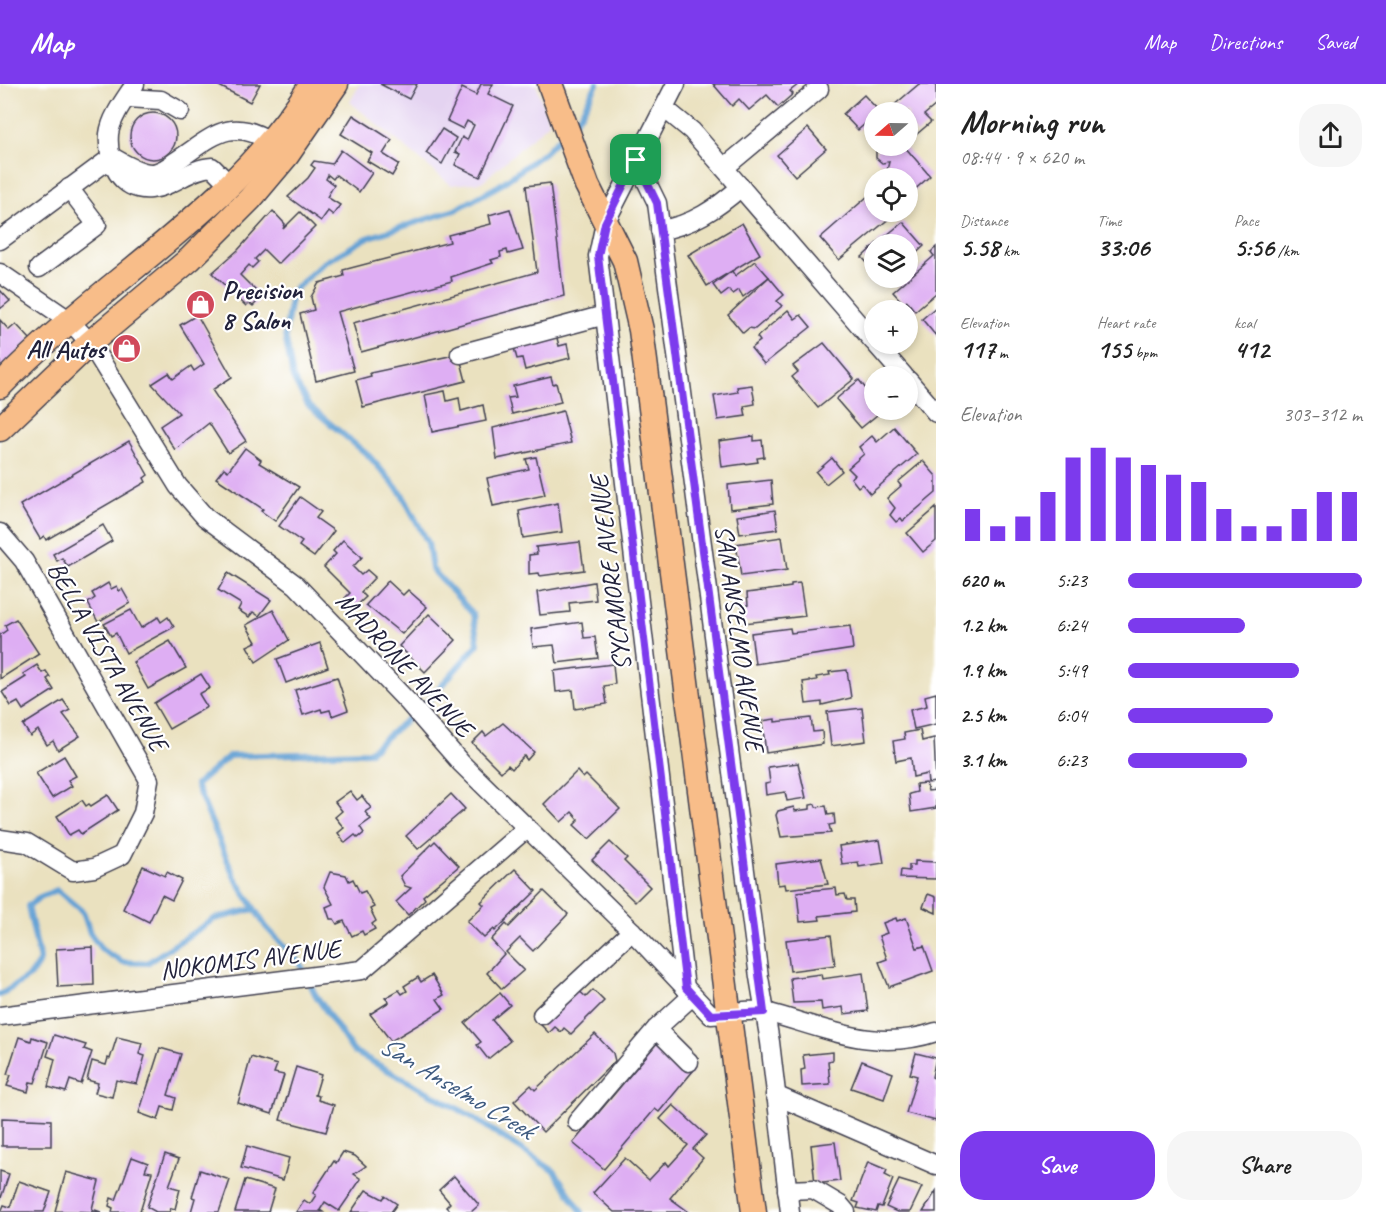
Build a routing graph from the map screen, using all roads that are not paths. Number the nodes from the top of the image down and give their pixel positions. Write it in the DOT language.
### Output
graph roads {
  1 [pos="312,84"];
  2 [pos="336,84"];
  3 [pos="676,84"];
  4 [pos="552,89"];
  5 [pos="819,89"];
  6 [pos="131,91"];
  7 [pos="664,108"];
  8 [pos="180,111"];
  9 [pos="271,142"];
  10 [pos="112,157"];
  11 [pos="636,160"];
  12 [pos="724,168"];
  13 [pos="231,186"];
  14 [pos="69,188"];
  15 [pos="741,188"];
  16 [pos="605,223"];
  17 [pos="660,230"];
  18 [pos="0,240"];
  19 [pos="39,268"];
  20 [pos="0,273"];
  21 [pos="605,315"];
  22 [pos="70,321"];
  23 [pos="864,330"];
  24 [pos="90,343"];
  25 [pos="460,354"];
  26 [pos="885,354"];
  27 [pos="895,366"];
  28 [pos="0,387"];
  29 [pos="918,392"];
  30 [pos="936,413"];
  31 [pos="0,429"];
  32 [pos="0,533"];
  33 [pos="527,828"];
  34 [pos="0,839"];
  35 [pos="632,931"];
  36 [pos="689,992"];
  37 [pos="764,1012"];
  38 [pos="730,1014"];
  39 [pos="0,1016"];
  40 [pos="542,1016"];
  41 [pos="656,1029"];
  42 [pos="936,1032"];
  43 [pos="689,1062"];
  44 [pos="775,1095"];
  45 [pos="578,1122"];
  46 [pos="936,1165"];
  47 [pos="787,1190"];
  48 [pos="754,1212"];
  49 [pos="790,1212"];
  50 [pos="846,1212"];
  1 -- 9 [label="main road"];
  2 -- 24 [label="main road"];
  3 -- 7 [label="street"];
  4 -- 16 [label="main road"];
  5 -- 12 [label="street"];
  6 -- 8 [label="street"];
  6 -- 10 [label="street"];
  7 -- 11 [label="street"];
  7 -- 12 [label="street"];
  9 -- 10 [label="street"];
  9 -- 13 [label="main road"];
  10 -- 13 [label="street"];
  10 -- 14 [label="street"];
  11 -- 16 [label="street, SYCAMORE AVENUE"];
  11 -- 17 [label="street, SAN ANSELMO AVENUE"];
  12 -- 15 [label="street"];
  13 -- 22 [label="main road"];
  14 -- 18 [label="street"];
  14 -- 19 [label="street"];
  15 -- 17 [label="street"];
  15 -- 23 [label="street"];
  16 -- 21 [label="street, SYCAMORE AVENUE"];
  16 -- 38 [label="main road"];
  17 -- 37 [label="street, SAN ANSELMO AVENUE"];
  20 -- 22 [label="street, MADRONE AVENUE"];
  21 -- 25 [label="street"];
  21 -- 36 [label="street, SYCAMORE AVENUE"];
  22 -- 24 [label="street, MADRONE AVENUE"];
  22 -- 28 [label="main road"];
  24 -- 31 [label="main road"];
  24 -- 33 [label="street, MADRONE AVENUE"];
  26 -- 27 [label="street"];
  29 -- 30 [label="street"];
  32 -- 34 [label="street, BELLA VISTA AVENUE"];
  33 -- 35 [label="street, MADRONE AVENUE"];
  33 -- 39 [label="street, NOKOMIS AVENUE"];
  35 -- 36 [label="street, MADRONE AVENUE"];
  35 -- 40 [label="street"];
  36 -- 38 [label="street, MADRONE AVENUE"];
  36 -- 41 [label="street"];
  37 -- 38 [label="street, MADRONE AVENUE"];
  37 -- 42 [label="street"];
  37 -- 44 [label="street, SAN ANSELMO AVENUE"];
  38 -- 48 [label="main road"];
  41 -- 43 [label="street"];
  41 -- 45 [label="street"];
  44 -- 46 [label="street"];
  44 -- 47 [label="street, SAN ANSELMO AVENUE"];
  47 -- 49 [label="street, SAN ANSELMO AVENUE"];
  47 -- 50 [label="street"];
}
